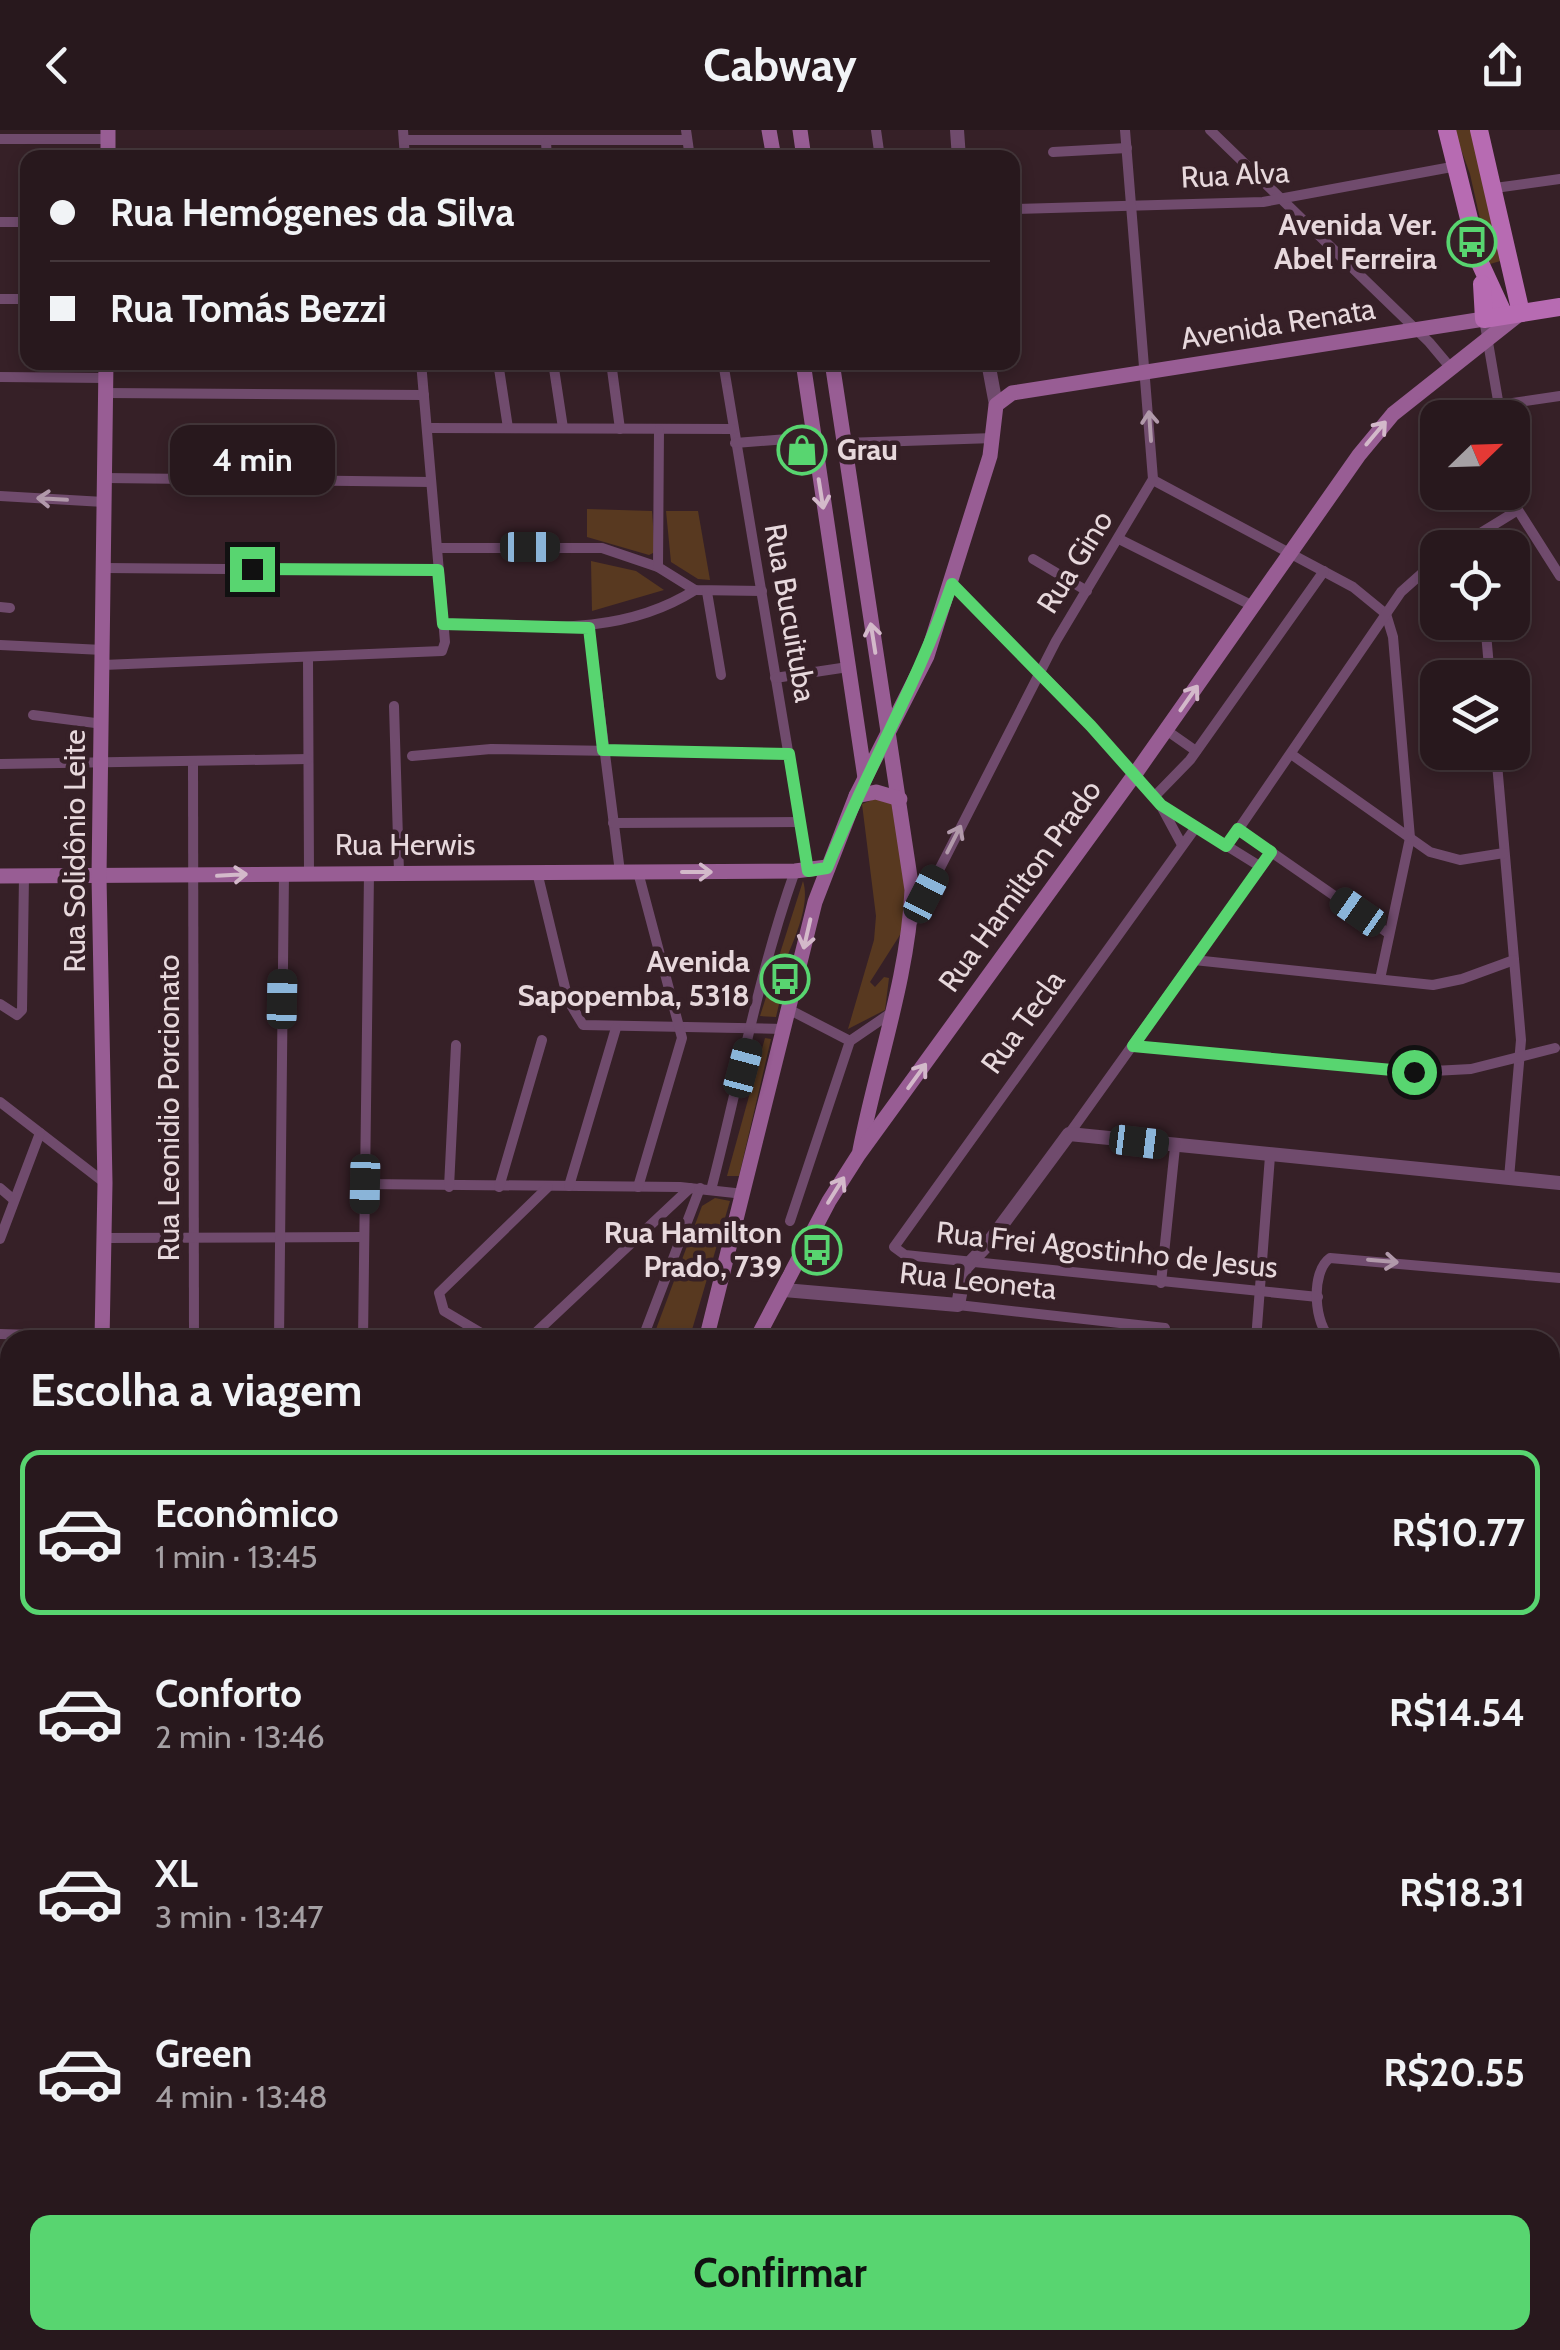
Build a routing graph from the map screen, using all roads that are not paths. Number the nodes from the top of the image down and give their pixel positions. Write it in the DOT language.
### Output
graph roads {
  1 [pos="1126,130"];
  2 [pos="1210,130"];
  3 [pos="1447,130"];
  4 [pos="1480,130"];
  5 [pos="108,135"];
  6 [pos="403,135"];
  7 [pos="686,135"];
  8 [pos="495,136"];
  9 [pos="0,139"];
  10 [pos="546,142"];
  11 [pos="1127,148"];
  12 [pos="546,150"];
  13 [pos="1053,152"];
  14 [pos="1458,166"];
  15 [pos="1560,179"];
  16 [pos="1495,188"];
  17 [pos="1284,199"];
  18 [pos="1132,205"];
  19 [pos="1020,209"];
  20 [pos="1510,261"];
  21 [pos="1480,264"];
  22 [pos="1560,306"];
  23 [pos="1512,314"];
  24 [pos="1486,328"];
  25 [pos="1418,330"];
  26 [pos="1450,367"];
  27 [pos="422,370"];
  28 [pos="499,370"];
  29 [pos="554,370"];
  30 [pos="612,370"];
  31 [pos="723,370"];
  32 [pos="804,370"];
  33 [pos="833,370"];
  34 [pos="990,370"];
  35 [pos="1146,373"];
  36 [pos="0,377"];
  37 [pos="106,378"];
  38 [pos="424,395"];
  39 [pos="998,395"];
  40 [pos="1560,396"];
  41 [pos="1498,400"];
  42 [pos="1530,404"];
  43 [pos="427,428"];
  44 [pos="508,428"];
  45 [pos="563,428"];
  46 [pos="620,429"];
  47 [pos="733,429"];
  48 [pos="659,430"];
  49 [pos="813,436"];
  50 [pos="994,438"];
  51 [pos="844,442"];
  52 [pos="735,443"];
  53 [pos="104,478"];
  54 [pos="1153,480"];
  55 [pos="431,482"];
  56 [pos="0,496"];
  57 [pos="104,502"];
  58 [pos="1518,510"];
  59 [pos="1492,530"];
  60 [pos="1119,539"];
  61 [pos="437,548"];
  62 [pos="1291,552"];
  63 [pos="1033,559"];
  64 [pos="658,567"];
  65 [pos="104,568"];
  66 [pos="438,570"];
  67 [pos="1324,571"];
  68 [pos="1420,573"];
  69 [pos="1560,576"];
  70 [pos="952,584"];
  71 [pos="701,591"];
  72 [pos="762,591"];
  73 [pos="1087,591"];
  74 [pos="1253,606"];
  75 [pos="1386,614"];
  76 [pos="443,624"];
  77 [pos="589,628"];
  78 [pos="0,645"];
  79 [pos="103,657"];
  80 [pos="308,658"];
  81 [pos="848,666"];
  82 [pos="1040,672"];
  83 [pos="721,676"];
  84 [pos="776,678"];
  85 [pos="394,706"];
  86 [pos="892,713"];
  87 [pos="32,715"];
  88 [pos="102,724"];
  89 [pos="1166,730"];
  90 [pos="889,734"];
  91 [pos="603,750"];
  92 [pos="1196,751"];
  93 [pos="789,754"];
  94 [pos="1291,754"];
  95 [pos="412,756"];
  96 [pos="308,759"];
  97 [pos="193,762"];
  98 [pos="0,764"];
  99 [pos="102,764"];
  100 [pos="1497,770"];
  101 [pos="1135,774"];
  102 [pos="865,778"];
  103 [pos="856,796"];
  104 [pos="900,799"];
  105 [pos="1157,801"];
  106 [pos="800,822"];
  107 [pos="613,823"];
  108 [pos="1196,826"];
  109 [pos="1238,829"];
  110 [pos="1410,838"];
  111 [pos="1182,846"];
  112 [pos="1226,846"];
  113 [pos="1271,852"];
  114 [pos="1504,853"];
  115 [pos="1260,866"];
  116 [pos="309,872"];
  117 [pos="399,872"];
  118 [pos="537,872"];
  119 [pos="620,872"];
  120 [pos="638,872"];
  121 [pos="813,872"];
  122 [pos="284,873"];
  123 [pos="370,873"];
  124 [pos="0,876"];
  125 [pos="24,876"];
  126 [pos="99,877"];
  127 [pos="194,877"];
  128 [pos="910,926"];
  129 [pos="1388,933"];
  130 [pos="1194,960"];
  131 [pos="1514,960"];
  132 [pos="1380,979"];
  133 [pos="0,1004"];
  134 [pos="790,1010"];
  135 [pos="888,1015"];
  136 [pos="680,1027"];
  137 [pos="751,1027"];
  138 [pos="616,1028"];
  139 [pos="785,1030"];
  140 [pos="542,1040"];
  141 [pos="850,1041"];
  142 [pos="456,1045"];
  143 [pos="1133,1046"];
  144 [pos="1554,1048"];
  145 [pos="1520,1056"];
  146 [pos="0,1102"];
  147 [pos="40,1133"];
  148 [pos="1069,1134"];
  149 [pos="1174,1147"];
  150 [pos="859,1154"];
  151 [pos="1270,1156"];
  152 [pos="1509,1178"];
  153 [pos="105,1182"];
  154 [pos="1560,1183"];
  155 [pos="365,1184"];
  156 [pos="548,1186"];
  157 [pos="569,1186"];
  158 [pos="448,1187"];
  159 [pos="499,1187"];
  160 [pos="638,1187"];
  161 [pos="0,1188"];
  162 [pos="701,1188"];
  163 [pos="745,1194"];
  164 [pos="14,1200"];
  165 [pos="790,1222"];
  166 [pos="364,1237"];
  167 [pos="104,1238"];
  168 [pos="195,1238"];
  169 [pos="279,1238"];
  170 [pos="0,1239"];
  171 [pos="894,1248"];
  172 [pos="971,1262"];
  173 [pos="1560,1278"];
  174 [pos="1161,1283"];
  175 [pos="784,1290"];
  176 [pos="1258,1291"];
  177 [pos="1318,1298"];
  178 [pos="958,1306"];
  179 [pos="1165,1328"];
  180 [pos="102,1330"];
  181 [pos="194,1330"];
  182 [pos="279,1330"];
  183 [pos="363,1330"];
  184 [pos="476,1330"];
  185 [pos="539,1330"];
  186 [pos="646,1330"];
  187 [pos="710,1330"];
  188 [pos="762,1330"];
  189 [pos="1256,1330"];
  190 [pos="1326,1330"];
  1 -- 11 [label="street"];
  2 -- 17 [label="street"];
  3 -- 14 [label="main road"];
  4 -- 16 [label="main road"];
  5 -- 9 [label="street"];
  6 -- 8 [label="street"];
  7 -- 10 [label="street"];
  8 -- 10 [label="street"];
  10 -- 12 [label="street"];
  11 -- 13 [label="street"];
  11 -- 18 [label="street"];
  14 -- 17 [label="street, Rua Alva"];
  14 -- 21 [label="main road"];
  15 -- 16 [label="street"];
  16 -- 20 [label="main road"];
  17 -- 18 [label="street, Rua Alva"];
  17 -- 25 [label="street"];
  18 -- 19 [label="street, Rua Alva"];
  18 -- 35 [label="street"];
  20 -- 21 [label="main road"];
  20 -- 23 [label="main road"];
  21 -- 23 [label="main road"];
  21 -- 24 [label="main road"];
  22 -- 23 [label="main road, Avenida Renata"];
  23 -- 24 [label="main road, Avenida Renata"];
  24 -- 25 [label="main road, Avenida Renata"];
  24 -- 26 [label="main road, Rua Hamilton Prado"];
  24 -- 41 [label="street"];
  25 -- 26 [label="street"];
  25 -- 35 [label="main road, Avenida Renata"];
  62 -- 26 [label="main road, Rua Hamilton Prado, one-way"];
  27 -- 38 [label="street"];
  28 -- 44 [label="street"];
  29 -- 45 [label="street"];
  30 -- 46 [label="street"];
  31 -- 47 [label="street, Rua Bucuituba"];
  32 -- 49 [label="main road"];
  33 -- 51 [label="main road"];
  34 -- 39 [label="street"];
  35 -- 39 [label="main road, Avenida Renata"];
  54 -- 35 [label="street, one-way"];
  36 -- 37 [label="street"];
  37 -- 38 [label="street"];
  37 -- 53 [label="main road, Rua Solidônio Leite"];
  38 -- 43 [label="street"];
  39 -- 50 [label="main road"];
  40 -- 42 [label="street"];
  43 -- 44 [label="street"];
  43 -- 55 [label="street"];
  44 -- 45 [label="street"];
  45 -- 46 [label="street"];
  46 -- 48 [label="street"];
  47 -- 48 [label="street"];
  47 -- 52 [label="street, Rua Bucuituba"];
  48 -- 64 [label="street"];
  49 -- 52 [label="street"];
  49 -- 81 [label="main road, one-way"];
  50 -- 51 [label="street"];
  50 -- 70 [label="main road"];
  86 -- 51 [label="main road, one-way"];
  52 -- 72 [label="street, Rua Bucuituba"];
  53 -- 55 [label="street"];
  53 -- 57 [label="main road, Rua Solidônio Leite"];
  54 -- 60 [label="street, Rua Gino"];
  54 -- 62 [label="street"];
  55 -- 61 [label="street"];
  57 -- 56 [label="street, one-way"];
  57 -- 65 [label="main road, Rua Solidônio Leite"];
  58 -- 59 [label="street"];
  58 -- 69 [label="street"];
  60 -- 73 [label="street, Rua Gino"];
  60 -- 74 [label="street"];
  61 -- 64 [label="street"];
  61 -- 66 [label="street"];
  62 -- 67 [label="street"];
  62 -- 74 [label="main road, Rua Hamilton Prado"];
  63 -- 73 [label="street"];
  64 -- 71 [label="street"];
  65 -- 66 [label="street"];
  65 -- 79 [label="main road, Rua Solidônio Leite"];
  66 -- 76 [label="street"];
  67 -- 75 [label="street"];
  67 -- 92 [label="street"];
  68 -- 75 [label="street"];
  70 -- 82 [label="street"];
  70 -- 86 [label="main road"];
  71 -- 72 [label="street"];
  71 -- 77 [label="street"];
  71 -- 83 [label="street"];
  72 -- 84 [label="street, Rua Bucuituba"];
  73 -- 82 [label="street, Rua Gino"];
  89 -- 74 [label="main road, Rua Hamilton Prado, one-way"];
  75 -- 94 [label="street"];
  75 -- 110 [label="street"];
  76 -- 77 [label="street"];
  76 -- 80 [label="street"];
  77 -- 91 [label="street"];
  78 -- 79 [label="street"];
  79 -- 80 [label="street"];
  79 -- 88 [label="main road, Rua Solidônio Leite"];
  80 -- 96 [label="street"];
  81 -- 84 [label="street"];
  81 -- 102 [label="main road"];
  82 -- 101 [label="street"];
  128 -- 82 [label="street, Rua Gino, one-way"];
  84 -- 93 [label="street, Rua Bucuituba"];
  85 -- 117 [label="street"];
  86 -- 90 [label="main road"];
  87 -- 88 [label="street"];
  88 -- 99 [label="main road, Rua Solidônio Leite"];
  89 -- 92 [label="street"];
  89 -- 101 [label="main road, Rua Hamilton Prado"];
  90 -- 102 [label="main road"];
  90 -- 104 [label="main road"];
  91 -- 93 [label="street"];
  91 -- 95 [label="street"];
  91 -- 107 [label="street"];
  92 -- 105 [label="street"];
  93 -- 106 [label="street, Rua Bucuituba"];
  94 -- 109 [label="street"];
  94 -- 110 [label="street"];
  96 -- 97 [label="street"];
  96 -- 116 [label="street"];
  97 -- 99 [label="street"];
  97 -- 127 [label="street, Rua Leonidio Porcionato"];
  98 -- 99 [label="street"];
  99 -- 126 [label="main road, Rua Solidônio Leite"];
  100 -- 114 [label="street"];
  101 -- 105 [label="street"];
  150 -- 101 [label="main road, Rua Hamilton Prado, one-way"];
  102 -- 103 [label="main road"];
  103 -- 104 [label="main road"];
  103 -- 121 [label="main road"];
  104 -- 128 [label="main road"];
  105 -- 108 [label="street"];
  105 -- 111 [label="street"];
  106 -- 107 [label="street"];
  106 -- 121 [label="street, Rua Bucuituba"];
  107 -- 119 [label="street"];
  108 -- 111 [label="street, Rua Tecla"];
  108 -- 112 [label="street"];
  109 -- 112 [label="street"];
  109 -- 113 [label="street"];
  110 -- 114 [label="street"];
  110 -- 129 [label="street"];
  111 -- 171 [label="street, Rua Tecla"];
  112 -- 115 [label="street"];
  113 -- 115 [label="street"];
  113 -- 129 [label="street"];
  114 -- 131 [label="street"];
  115 -- 130 [label="street"];
  116 -- 122 [label="main road, Rua Herwis"];
  116 -- 123 [label="main road, Rua Herwis"];
  117 -- 118 [label="main road, Rua Herwis"];
  117 -- 123 [label="main road, Rua Herwis"];
  118 -- 119 [label="main road, Rua Herwis"];
  118 -- 138 [label="street"];
  119 -- 120 [label="main road, Rua Herwis"];
  120 -- 121 [label="main road, Rua Herwis, one-way"];
  120 -- 136 [label="street"];
  121 -- 134 [label="main road, one-way"];
  121 -- 137 [label="street"];
  127 -- 122 [label="main road, Rua Herwis, one-way"];
  122 -- 169 [label="street"];
  123 -- 155 [label="street"];
  124 -- 125 [label="main road, Rua Herwis"];
  125 -- 126 [label="main road, Rua Herwis"];
  125 -- 133 [label="street"];
  126 -- 127 [label="main road, Rua Herwis"];
  126 -- 153 [label="main road, Rua Solidônio Leite"];
  127 -- 168 [label="street, Rua Leonidio Porcionato"];
  128 -- 135 [label="main road"];
  129 -- 132 [label="street"];
  130 -- 132 [label="street"];
  130 -- 143 [label="street"];
  131 -- 132 [label="street"];
  131 -- 145 [label="street"];
  134 -- 139 [label="main road"];
  134 -- 141 [label="street"];
  135 -- 141 [label="street"];
  135 -- 150 [label="main road"];
  136 -- 137 [label="street"];
  136 -- 138 [label="street"];
  136 -- 160 [label="street"];
  137 -- 139 [label="street"];
  137 -- 162 [label="street"];
  138 -- 157 [label="street"];
  139 -- 163 [label="main road"];
  140 -- 159 [label="street"];
  141 -- 165 [label="street"];
  142 -- 158 [label="street"];
  143 -- 145 [label="street"];
  143 -- 148 [label="street"];
  144 -- 145 [label="street"];
  145 -- 152 [label="street"];
  146 -- 147 [label="street"];
  147 -- 153 [label="street"];
  147 -- 164 [label="street"];
  148 -- 149 [label="street"];
  148 -- 172 [label="street"];
  149 -- 151 [label="street"];
  149 -- 174 [label="street"];
  175 -- 150 [label="main road, Rua Hamilton Prado, one-way"];
  151 -- 152 [label="street"];
  151 -- 176 [label="street"];
  152 -- 154 [label="street"];
  153 -- 167 [label="main road, Rua Solidônio Leite"];
  155 -- 158 [label="street"];
  155 -- 166 [label="street"];
  156 -- 157 [label="street"];
  156 -- 159 [label="street"];
  156 -- 184 [label="street"];
  157 -- 160 [label="street"];
  158 -- 159 [label="street"];
  160 -- 162 [label="street"];
  161 -- 164 [label="street"];
  162 -- 163 [label="street"];
  162 -- 185 [label="street"];
  162 -- 186 [label="street"];
  163 -- 187 [label="main road"];
  164 -- 170 [label="street"];
  166 -- 169 [label="street"];
  166 -- 183 [label="street"];
  167 -- 168 [label="street"];
  167 -- 180 [label="main road, Rua Solidônio Leite"];
  168 -- 169 [label="street"];
  168 -- 181 [label="street, Rua Leonidio Porcionato"];
  169 -- 182 [label="street"];
  171 -- 172 [label="street, Rua Frei Agostinho de Jesus"];
  172 -- 174 [label="street, Rua Frei Agostinho de Jesus"];
  172 -- 178 [label="street"];
  177 -- 173 [label="street, one-way"];
  174 -- 176 [label="street, Rua Frei Agostinho de Jesus"];
  175 -- 178 [label="street, Rua Leoneta"];
  175 -- 188 [label="main road, Rua Hamilton Prado"];
  176 -- 177 [label="street, Rua Frei Agostinho de Jesus"];
  176 -- 189 [label="street"];
  177 -- 190 [label="street"];
  178 -- 179 [label="street, Rua Leoneta"];
}
